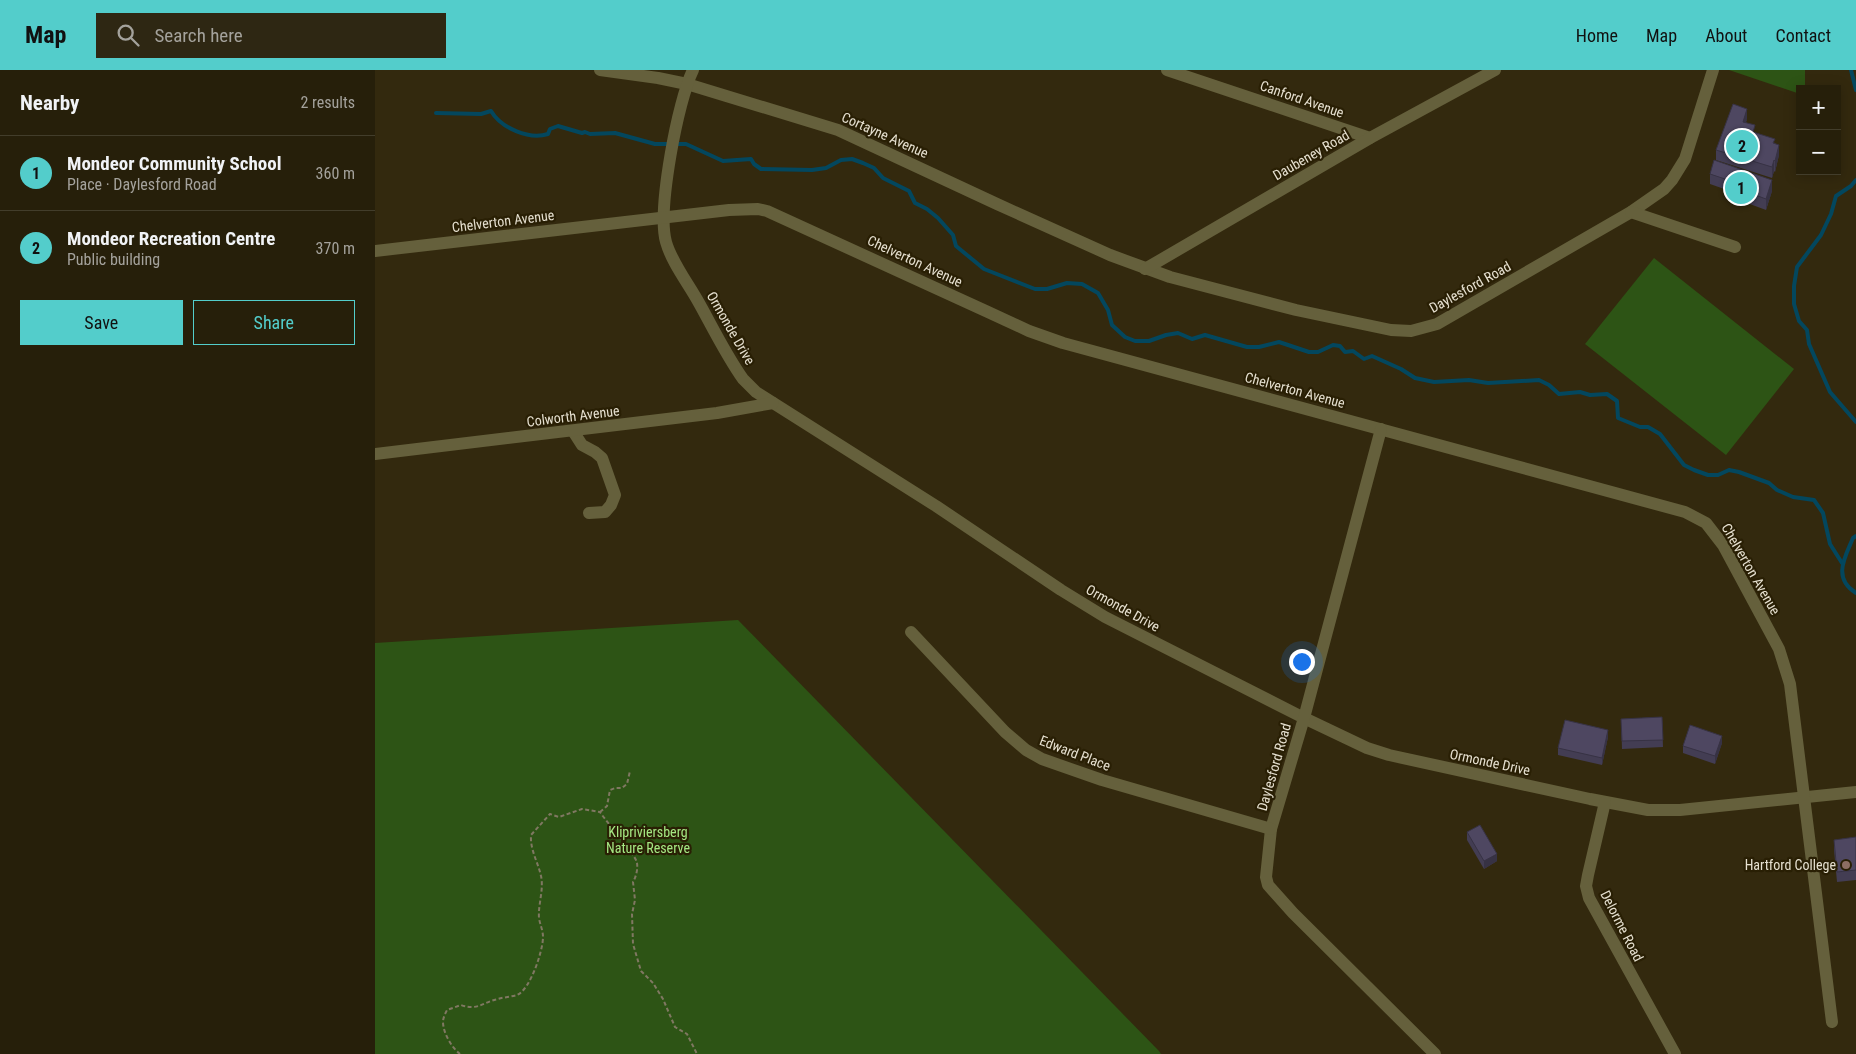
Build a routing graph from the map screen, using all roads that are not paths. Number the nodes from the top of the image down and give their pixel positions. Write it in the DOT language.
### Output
graph roads {
  1 [pos="599,70"];
  2 [pos="693,70"];
  3 [pos="1167,70"];
  4 [pos="1495,70"];
  5 [pos="1713,70"];
  6 [pos="1202,75"];
  7 [pos="687,84"];
  8 [pos="1370,138"];
  9 [pos="1631,212"];
  10 [pos="664,218"];
  11 [pos="1735,246"];
  12 [pos="375,251"];
  13 [pos="1145,269"];
  14 [pos="773,403"];
  15 [pos="1381,429"];
  16 [pos="573,431"];
  17 [pos="375,454"];
  18 [pos="589,513"];
  19 [pos="911,632"];
  20 [pos="1304,718"];
  21 [pos="1856,792"];
  22 [pos="1804,797"];
  23 [pos="1605,802"];
  24 [pos="1271,829"];
  25 [pos="1832,1022"];
  26 [pos="1435,1054"];
  27 [pos="1675,1054"];
  1 -- 7 [label="street, Cortayne Avenue"];
  2 -- 7 [label="street, Ormonde Drive"];
  3 -- 6 [label="street, Canford Avenue"];
  4 -- 8 [label="street, Daubeney Road"];
  5 -- 9 [label="street, Daylesford Road"];
  6 -- 8 [label="street, Canford Avenue"];
  7 -- 10 [label="street, Ormonde Drive"];
  7 -- 13 [label="street, Cortayne Avenue"];
  8 -- 13 [label="street, Daubeney Road"];
  9 -- 11 [label="street"];
  9 -- 13 [label="street, Daylesford Road"];
  10 -- 12 [label="street, Chelverton Avenue"];
  10 -- 14 [label="street, Ormonde Drive"];
  10 -- 15 [label="street, Chelverton Avenue"];
  14 -- 16 [label="street, Colworth Avenue"];
  14 -- 20 [label="street, Ormonde Drive"];
  15 -- 20 [label="street, Daylesford Road"];
  15 -- 22 [label="street, Chelverton Avenue"];
  16 -- 17 [label="street, Colworth Avenue"];
  16 -- 18 [label="street"];
  19 -- 24 [label="street, Edward Place"];
  20 -- 23 [label="street, Ormonde Drive"];
  20 -- 24 [label="street, Daylesford Road"];
  21 -- 22 [label="street, Ormonde Drive"];
  22 -- 23 [label="street, Ormonde Drive"];
  22 -- 25 [label="street, Chelverton Avenue"];
  23 -- 27 [label="street, Delorme Road"];
  24 -- 26 [label="street, Daylesford Road"];
}
